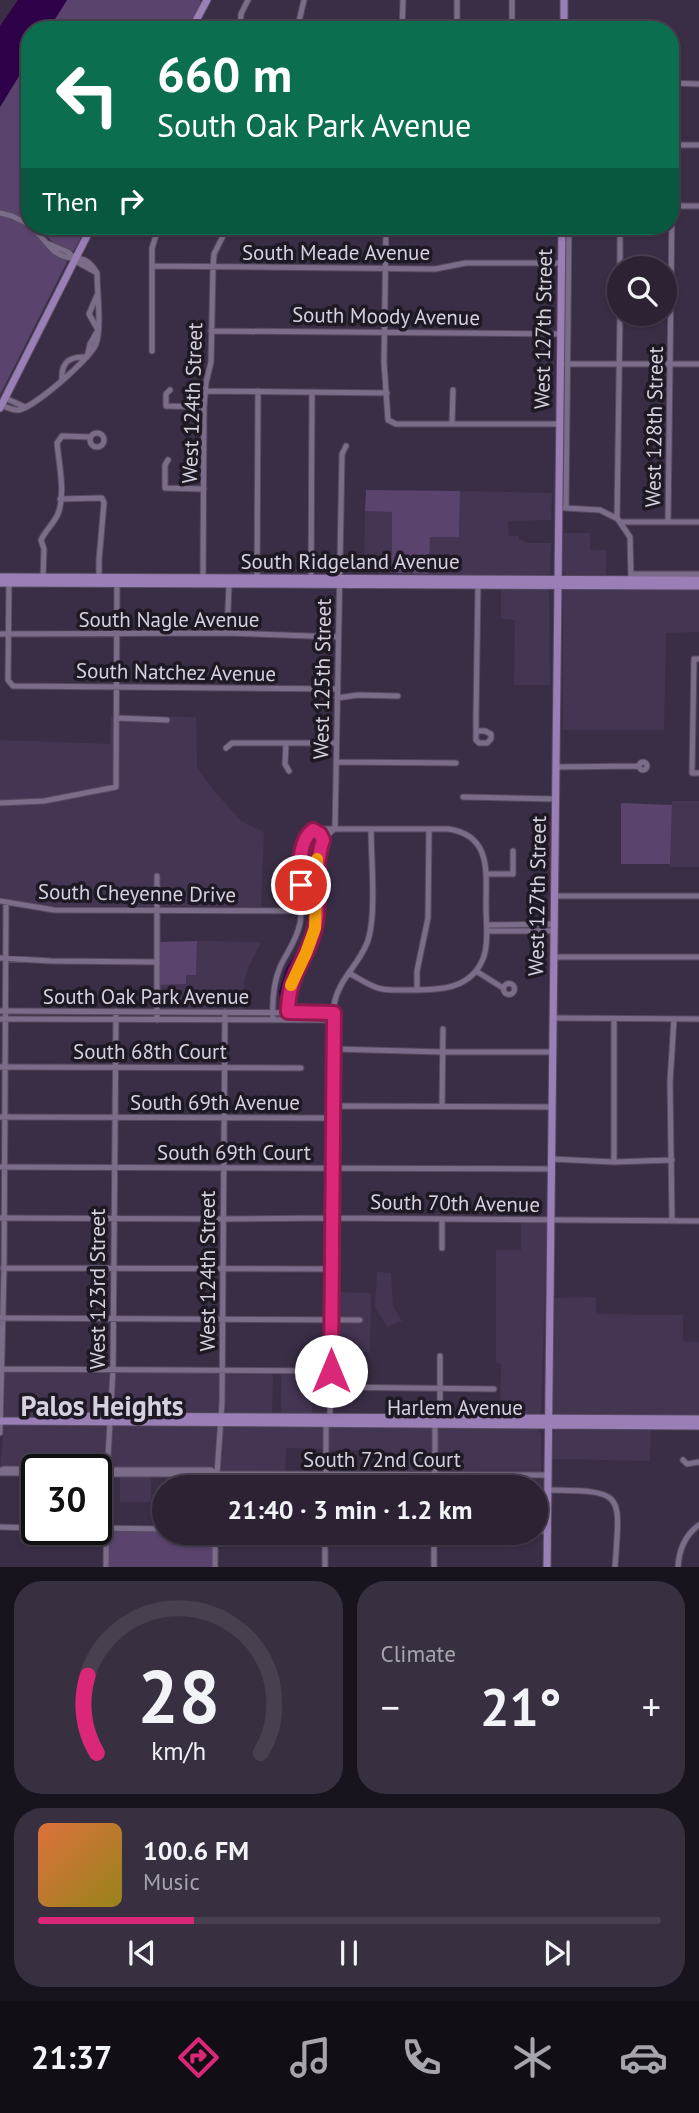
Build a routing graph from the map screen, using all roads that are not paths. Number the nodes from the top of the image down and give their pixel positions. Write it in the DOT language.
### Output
graph roads {
  1 [pos="207,0"];
  2 [pos="248,0"];
  3 [pos="304,0"];
  4 [pos="403,0"];
  5 [pos="457,0"];
  6 [pos="512,0"];
  7 [pos="564,0"];
  8 [pos="196,21"];
  9 [pos="241,21"];
  10 [pos="299,21"];
  11 [pos="402,21"];
  12 [pos="457,21"];
  13 [pos="512,21"];
  14 [pos="564,21"];
  15 [pos="679,83"];
  16 [pos="699,83"];
  17 [pos="679,145"];
  18 [pos="699,145"];
  19 [pos="679,206"];
  20 [pos="699,206"];
  21 [pos="0,213"];
  22 [pos="21,220"];
  23 [pos="39,235"];
  24 [pos="87,235"];
  25 [pos="155,235"];
  26 [pos="224,235"];
  27 [pos="386,235"];
  28 [pos="562,235"];
  29 [pos="569,235"];
  30 [pos="620,235"];
  31 [pos="671,235"];
  32 [pos="620,256"];
  33 [pos="75,258"];
  34 [pos="562,262"];
  35 [pos="153,266"];
  36 [pos="213,268"];
  37 [pos="386,269"];
  38 [pos="620,326"];
  39 [pos="211,331"];
  40 [pos="385,332"];
  41 [pos="561,334"];
  42 [pos="152,352"];
  43 [pos="564,364"];
  44 [pos="619,364"];
  45 [pos="670,364"];
  46 [pos="699,364"];
  47 [pos="170,390"];
  48 [pos="453,390"];
  49 [pos="205,391"];
  50 [pos="258,391"];
  51 [pos="313,392"];
  52 [pos="387,393"];
  53 [pos="2,404"];
  54 [pos="204,407"];
  55 [pos="452,424"];
  56 [pos="559,424"];
  57 [pos="90,436"];
  58 [pos="346,446"];
  59 [pos="168,460"];
  60 [pos="204,489"];
  61 [pos="60,499"];
  62 [pos="562,508"];
  63 [pos="618,520"];
  64 [pos="668,522"];
  65 [pos="699,522"];
  66 [pos="699,574"];
  67 [pos="43,577"];
  68 [pos="99,577"];
  69 [pos="631,577"];
  70 [pos="4,580"];
  71 [pos="699,580"];
  72 [pos="117,581"];
  73 [pos="203,581"];
  74 [pos="257,582"];
  75 [pos="311,582"];
  76 [pos="339,582"];
  77 [pos="478,582"];
  78 [pos="558,583"];
  79 [pos="229,585"];
  80 [pos="699,586"];
  81 [pos="227,633"];
  82 [pos="0,634"];
  83 [pos="9,634"];
  84 [pos="116,635"];
  85 [pos="338,637"];
  86 [pos="696,659"];
  87 [pos="116,687"];
  88 [pos="338,689"];
  89 [pos="398,696"];
  90 [pos="337,698"];
  91 [pos="117,718"];
  92 [pos="167,720"];
  93 [pos="476,731"];
  94 [pos="286,743"];
  95 [pos="336,743"];
  96 [pos="226,748"];
  97 [pos="336,762"];
  98 [pos="456,763"];
  99 [pos="638,766"];
  100 [pos="556,767"];
  101 [pos="289,771"];
  102 [pos="695,774"];
  103 [pos="463,797"];
  104 [pos="555,799"];
  105 [pos="0,803"];
  106 [pos="334,829"];
  107 [pos="371,829"];
  108 [pos="429,829"];
  109 [pos="313,830"];
  110 [pos="323,840"];
  111 [pos="513,851"];
  112 [pos="487,874"];
  113 [pos="157,876"];
  114 [pos="554,895"];
  115 [pos="699,896"];
  116 [pos="3,902"];
  117 [pos="158,911"];
  118 [pos="301,911"];
  119 [pos="317,911"];
  120 [pos="487,928"];
  121 [pos="554,928"];
  122 [pos="553,957"];
  123 [pos="699,957"];
  124 [pos="3,958"];
  125 [pos="157,962"];
  126 [pos="476,971"];
  127 [pos="349,973"];
  128 [pos="503,988"];
  129 [pos="417,990"];
  130 [pos="3,1011"];
  131 [pos="116,1011"];
  132 [pos="157,1011"];
  133 [pos="225,1012"];
  134 [pos="272,1012"];
  135 [pos="288,1012"];
  136 [pos="334,1013"];
  137 [pos="553,1018"];
  138 [pos="3,1019"];
  139 [pos="614,1019"];
  140 [pos="674,1019"];
  141 [pos="699,1019"];
  142 [pos="116,1020"];
  143 [pos="157,1020"];
  144 [pos="225,1020"];
  145 [pos="273,1020"];
  146 [pos="289,1020"];
  147 [pos="334,1020"];
  148 [pos="443,1029"];
  149 [pos="333,1049"];
  150 [pos="443,1052"];
  151 [pos="552,1052"];
  152 [pos="3,1067"];
  153 [pos="115,1067"];
  154 [pos="224,1067"];
  155 [pos="301,1068"];
  156 [pos="442,1106"];
  157 [pos="552,1107"];
  158 [pos="333,1113"];
  159 [pos="3,1117"];
  160 [pos="114,1118"];
  161 [pos="224,1119"];
  162 [pos="551,1159"];
  163 [pos="672,1160"];
  164 [pos="614,1162"];
  165 [pos="2,1167"];
  166 [pos="332,1167"];
  167 [pos="114,1168"];
  168 [pos="223,1168"];
  169 [pos="551,1170"];
  170 [pos="2,1218"];
  171 [pos="113,1218"];
  172 [pos="332,1218"];
  173 [pos="223,1219"];
  174 [pos="442,1220"];
  175 [pos="551,1220"];
  176 [pos="672,1221"];
  177 [pos="699,1221"];
  178 [pos="442,1248"];
  179 [pos="2,1268"];
  180 [pos="113,1268"];
  181 [pos="223,1269"];
  182 [pos="331,1269"];
  183 [pos="1,1318"];
  184 [pos="114,1319"];
  185 [pos="222,1319"];
  186 [pos="331,1320"];
  187 [pos="360,1320"];
  188 [pos="440,1356"];
  189 [pos="1,1369"];
  190 [pos="113,1370"];
  191 [pos="222,1370"];
  192 [pos="331,1371"];
  193 [pos="330,1387"];
  194 [pos="440,1388"];
  195 [pos="494,1389"];
  196 [pos="0,1419"];
  197 [pos="111,1419"];
  198 [pos="699,1419"];
  199 [pos="221,1420"];
  200 [pos="328,1421"];
  201 [pos="437,1421"];
  202 [pos="548,1422"];
  203 [pos="699,1426"];
  204 [pos="0,1433"];
  205 [pos="108,1454"];
  206 [pos="683,1460"];
  207 [pos="699,1462"];
  208 [pos="21,1469"];
  209 [pos="0,1472"];
  210 [pos="112,1472"];
  211 [pos="21,1473"];
  212 [pos="216,1474"];
  213 [pos="326,1474"];
  214 [pos="435,1475"];
  215 [pos="548,1475"];
  216 [pos="548,1490"];
  217 [pos="699,1525"];
  218 [pos="0,1527"];
  219 [pos="21,1528"];
  220 [pos="112,1529"];
  221 [pos="152,1529"];
  222 [pos="106,1545"];
  223 [pos="215,1545"];
  224 [pos="325,1545"];
  225 [pos="434,1545"];
  226 [pos="547,1545"];
  227 [pos="106,1567"];
  228 [pos="215,1567"];
  229 [pos="325,1567"];
  230 [pos="434,1567"];
  231 [pos="547,1567"];
  232 [pos="615,1567"];
  233 [pos="678,1567"];
  1 -- 8 [label="main road"];
  2 -- 9 [label="street"];
  3 -- 10 [label="street"];
  4 -- 11 [label="street"];
  5 -- 12 [label="street"];
  6 -- 13 [label="street"];
  7 -- 14 [label="main road"];
  15 -- 16 [label="street"];
  17 -- 18 [label="street"];
  19 -- 20 [label="street"];
  21 -- 22 [label="street"];
  23 -- 33 [label="street"];
  24 -- 33 [label="main road"];
  25 -- 35 [label="street"];
  26 -- 36 [label="street, West 124th Street"];
  27 -- 37 [label="street"];
  28 -- 34 [label="main road, West 127th Street"];
  29 -- 43 [label="street"];
  30 -- 32 [label="street"];
  31 -- 45 [label="street, West 128th Street"];
  33 -- 53 [label="main road"];
  33 -- 53 [label="street"];
  34 -- 37 [label="street, South Meade Avenue"];
  34 -- 41 [label="main road, West 127th Street"];
  35 -- 36 [label="street, South Meade Avenue"];
  35 -- 42 [label="street"];
  36 -- 37 [label="street, South Meade Avenue"];
  36 -- 39 [label="street, West 124th Street"];
  37 -- 40 [label="street"];
  38 -- 44 [label="street"];
  39 -- 40 [label="street, South Moody Avenue"];
  39 -- 49 [label="street, West 124th Street"];
  40 -- 41 [label="street, South Moody Avenue"];
  40 -- 52 [label="street"];
  41 -- 43 [label="main road, West 127th Street"];
  43 -- 44 [label="street"];
  43 -- 56 [label="main road, West 127th Street"];
  43 -- 62 [label="street"];
  44 -- 45 [label="street"];
  44 -- 63 [label="street"];
  45 -- 46 [label="street"];
  45 -- 64 [label="street, West 128th Street"];
  47 -- 54 [label="street"];
  48 -- 55 [label="street"];
  49 -- 50 [label="street"];
  49 -- 54 [label="street, West 124th Street"];
  50 -- 51 [label="street"];
  50 -- 74 [label="street"];
  51 -- 52 [label="street"];
  51 -- 75 [label="street"];
  52 -- 55 [label="street"];
  54 -- 60 [label="street, West 124th Street"];
  55 -- 56 [label="street"];
  56 -- 62 [label="main road, West 127th Street"];
  57 -- 61 [label="street"];
  58 -- 76 [label="street, West 125th Street"];
  59 -- 60 [label="street"];
  60 -- 73 [label="street, West 124th Street"];
  61 -- 67 [label="street"];
  61 -- 68 [label="street"];
  62 -- 63 [label="street"];
  62 -- 78 [label="main road, West 127th Street"];
  63 -- 64 [label="street"];
  63 -- 69 [label="street"];
  64 -- 65 [label="street"];
  66 -- 69 [label="street"];
  67 -- 68 [label="main road, South Ridgeland Avenue"];
  67 -- 70 [label="main road, South Ridgeland Avenue"];
  68 -- 72 [label="main road, South Ridgeland Avenue"];
  69 -- 71 [label="main road, South Ridgeland Avenue"];
  69 -- 78 [label="main road, South Ridgeland Avenue"];
  70 -- 72 [label="main road, South Ridgeland Avenue"];
  70 -- 83 [label="street"];
  72 -- 73 [label="main road, South Ridgeland Avenue"];
  72 -- 84 [label="street"];
  73 -- 74 [label="main road, South Ridgeland Avenue"];
  73 -- 79 [label="main road, South Ridgeland Avenue"];
  74 -- 75 [label="main road, South Ridgeland Avenue"];
  74 -- 79 [label="main road, South Ridgeland Avenue"];
  75 -- 76 [label="main road, South Ridgeland Avenue"];
  76 -- 77 [label="main road, South Ridgeland Avenue"];
  76 -- 85 [label="street, West 125th Street"];
  77 -- 78 [label="main road, South Ridgeland Avenue"];
  77 -- 93 [label="street"];
  78 -- 80 [label="main road, South Ridgeland Avenue"];
  78 -- 100 [label="main road, West 127th Street"];
  79 -- 81 [label="street"];
  81 -- 84 [label="street, South Nagle Avenue"];
  81 -- 85 [label="street, South Nagle Avenue"];
  82 -- 83 [label="street, South Nagle Avenue"];
  83 -- 84 [label="street, South Nagle Avenue"];
  83 -- 87 [label="street, South Natchez Avenue"];
  84 -- 87 [label="street"];
  85 -- 88 [label="street, West 125th Street"];
  86 -- 102 [label="street"];
  87 -- 88 [label="street, South Natchez Avenue"];
  87 -- 91 [label="street"];
  88 -- 90 [label="street, West 125th Street"];
  89 -- 90 [label="street"];
  90 -- 95 [label="street, West 125th Street"];
  91 -- 92 [label="street"];
  91 -- 105 [label="street"];
  94 -- 95 [label="street"];
  94 -- 96 [label="street"];
  94 -- 101 [label="street"];
  95 -- 97 [label="street, West 125th Street"];
  97 -- 98 [label="street"];
  97 -- 106 [label="street, West 125th Street"];
  99 -- 100 [label="street"];
  100 -- 104 [label="main road, West 127th Street"];
  103 -- 104 [label="street"];
  104 -- 114 [label="main road, West 127th Street"];
  106 -- 107 [label="street"];
  106 -- 109 [label="street"];
  106 -- 110 [label="street"];
  107 -- 108 [label="street"];
  107 -- 127 [label="street"];
  108 -- 112 [label="street"];
  108 -- 129 [label="street"];
  109 -- 110 [label="street"];
  109 -- 118 [label="street"];
  110 -- 119 [label="street"];
  111 -- 112 [label="street"];
  112 -- 120 [label="street"];
  113 -- 117 [label="street"];
  114 -- 115 [label="street"];
  114 -- 121 [label="main road, West 127th Street"];
  116 -- 117 [label="street, South Cheyenne Drive"];
  116 -- 124 [label="street"];
  117 -- 118 [label="street, South Cheyenne Drive"];
  117 -- 125 [label="street"];
  118 -- 119 [label="street, South Cheyenne Drive"];
  118 -- 134 [label="street"];
  119 -- 135 [label="street"];
  120 -- 121 [label="street"];
  120 -- 126 [label="street"];
  121 -- 122 [label="main road, West 127th Street"];
  122 -- 123 [label="street"];
  122 -- 137 [label="main road, West 127th Street"];
  124 -- 125 [label="street"];
  124 -- 130 [label="street"];
  125 -- 132 [label="street"];
  126 -- 128 [label="street"];
  126 -- 129 [label="street"];
  127 -- 129 [label="street"];
  127 -- 136 [label="street"];
  130 -- 131 [label="street, South Oak Park Avenue"];
  130 -- 138 [label="street"];
  131 -- 132 [label="street, South Oak Park Avenue"];
  131 -- 142 [label="street, West 123rd Street"];
  132 -- 133 [label="street, South Oak Park Avenue"];
  132 -- 143 [label="street"];
  133 -- 134 [label="street, South Oak Park Avenue"];
  133 -- 144 [label="street, West 124th Street"];
  134 -- 135 [label="street, South Oak Park Avenue"];
  134 -- 145 [label="street"];
  135 -- 136 [label="street, South Oak Park Avenue"];
  135 -- 146 [label="street"];
  136 -- 147 [label="street"];
  137 -- 139 [label="street"];
  137 -- 151 [label="main road, West 127th Street"];
  138 -- 142 [label="street"];
  138 -- 152 [label="street"];
  139 -- 140 [label="street"];
  139 -- 164 [label="street"];
  140 -- 141 [label="street"];
  140 -- 163 [label="street"];
  142 -- 143 [label="street"];
  142 -- 153 [label="street, West 123rd Street"];
  143 -- 144 [label="street"];
  144 -- 145 [label="street"];
  144 -- 154 [label="street, West 124th Street"];
  145 -- 146 [label="street"];
  146 -- 147 [label="street"];
  147 -- 149 [label="street"];
  148 -- 150 [label="street"];
  149 -- 150 [label="street"];
  149 -- 158 [label="street"];
  150 -- 151 [label="street"];
  150 -- 156 [label="street"];
  151 -- 157 [label="main road, West 127th Street"];
  152 -- 153 [label="street, South 68th Court"];
  152 -- 159 [label="street"];
  153 -- 154 [label="street, South 68th Court"];
  153 -- 160 [label="street, West 123rd Street"];
  154 -- 155 [label="street, South 68th Court"];
  154 -- 161 [label="street, West 124th Street"];
  156 -- 157 [label="street, South 69th Avenue"];
  156 -- 158 [label="street, South 69th Avenue"];
  157 -- 162 [label="main road, West 127th Street"];
  158 -- 161 [label="street, South 69th Avenue"];
  158 -- 166 [label="street"];
  159 -- 160 [label="street, South 69th Avenue"];
  159 -- 165 [label="street"];
  160 -- 161 [label="street, South 69th Avenue"];
  160 -- 167 [label="street, West 123rd Street"];
  161 -- 168 [label="street, West 124th Street"];
  162 -- 164 [label="street"];
  162 -- 169 [label="main road, West 127th Street"];
  163 -- 164 [label="street"];
  163 -- 176 [label="street"];
  165 -- 167 [label="street, South 69th Court"];
  165 -- 170 [label="street"];
  166 -- 168 [label="street, South 69th Court"];
  166 -- 169 [label="street, South 69th Court"];
  166 -- 172 [label="street"];
  167 -- 168 [label="street, South 69th Court"];
  167 -- 171 [label="street, West 123rd Street"];
  168 -- 173 [label="street, West 124th Street"];
  169 -- 175 [label="main road, West 127th Street"];
  170 -- 171 [label="street, South 70th Avenue"];
  170 -- 179 [label="street"];
  171 -- 173 [label="street, South 70th Avenue"];
  171 -- 180 [label="street, West 123rd Street"];
  172 -- 173 [label="street, South 70th Avenue"];
  172 -- 174 [label="street, South 70th Avenue"];
  172 -- 182 [label="street"];
  173 -- 181 [label="street, West 124th Street"];
  174 -- 175 [label="street, South 70th Avenue"];
  174 -- 178 [label="street"];
  175 -- 176 [label="street, South 70th Avenue"];
  175 -- 202 [label="main road, West 127th Street"];
  176 -- 177 [label="street, South 70th Avenue"];
  179 -- 180 [label="street"];
  179 -- 183 [label="street"];
  180 -- 181 [label="street"];
  180 -- 184 [label="street, West 123rd Street"];
  181 -- 182 [label="street"];
  181 -- 185 [label="street, West 124th Street"];
  182 -- 186 [label="street"];
  183 -- 184 [label="street"];
  183 -- 189 [label="street"];
  184 -- 185 [label="street"];
  184 -- 190 [label="street, West 123rd Street"];
  185 -- 186 [label="street"];
  185 -- 191 [label="street, West 124th Street"];
  186 -- 187 [label="street"];
  186 -- 192 [label="street"];
  188 -- 194 [label="street"];
  189 -- 190 [label="street"];
  189 -- 196 [label="street"];
  190 -- 191 [label="street"];
  190 -- 197 [label="street, West 123rd Street"];
  191 -- 192 [label="street"];
  191 -- 199 [label="street, West 124th Street"];
  192 -- 193 [label="street"];
  193 -- 194 [label="street"];
  193 -- 200 [label="street"];
  194 -- 195 [label="street"];
  194 -- 201 [label="street"];
  196 -- 197 [label="main road, Harlem Avenue"];
  196 -- 204 [label="street"];
  197 -- 199 [label="main road, Harlem Avenue"];
  197 -- 205 [label="street, West 123rd Street"];
  198 -- 202 [label="main road, Harlem Avenue"];
  199 -- 200 [label="main road, Harlem Avenue"];
  199 -- 212 [label="street, West 124th Street"];
  200 -- 201 [label="main road, Harlem Avenue"];
  200 -- 213 [label="street"];
  201 -- 202 [label="main road, Harlem Avenue"];
  201 -- 214 [label="street"];
  202 -- 203 [label="main road, Harlem Avenue"];
  202 -- 215 [label="main road, West 127th Street"];
  206 -- 207 [label="street"];
  208 -- 209 [label="street, South 72nd Court"];
  209 -- 211 [label="street, South 72nd Court"];
  210 -- 212 [label="street, South 72nd Court"];
  212 -- 213 [label="street, South 72nd Court"];
  213 -- 214 [label="street, South 72nd Court"];
  216 -- 232 [label="street"];
  217 -- 233 [label="street"];
  218 -- 219 [label="street"];
  220 -- 221 [label="street"];
  222 -- 227 [label="street, West 123rd Street"];
  223 -- 228 [label="street"];
  224 -- 229 [label="street"];
  225 -- 230 [label="street"];
  226 -- 231 [label="main road, West 127th Street"];
}
